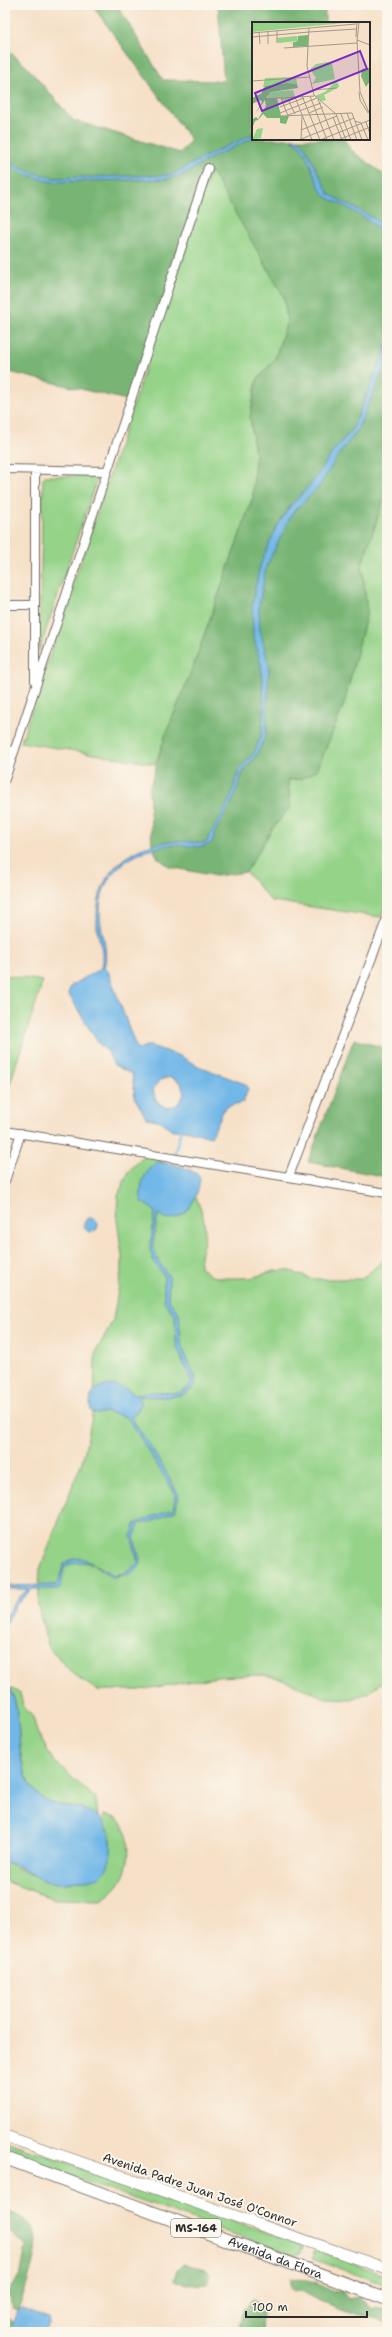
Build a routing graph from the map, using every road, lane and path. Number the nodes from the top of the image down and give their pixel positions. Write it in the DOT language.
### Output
graph roads {
  1 [pos="208,168"];
  2 [pos="5,469"];
  3 [pos="35,470"];
  4 [pos="106,471"];
  5 [pos="5,605"];
  6 [pos="35,605"];
  7 [pos="35,689"];
  8 [pos="5,751"];
  9 [pos="14,752"];
  10 [pos="5,779"];
  11 [pos="387,918"];
  12 [pos="5,1131"];
  13 [pos="21,1133"];
  14 [pos="289,1176"];
  15 [pos="5,1180"];
  16 [pos="387,1193"];
  17 [pos="5,2136"];
  18 [pos="5,2158"];
  19 [pos="387,2269"];
  20 [pos="387,2298"];
  1 -- 4 [label="street"];
  2 -- 3 [label="street"];
  3 -- 4 [label="street"];
  3 -- 6 [label="street"];
  4 -- 7 [label="street"];
  5 -- 6 [label="street"];
  6 -- 7 [label="street"];
  7 -- 9 [label="street"];
  8 -- 9 [label="street"];
  9 -- 10 [label="street"];
  11 -- 14 [label="street"];
  12 -- 13 [label="street"];
  13 -- 14 [label="street"];
  13 -- 15 [label="street"];
  14 -- 16 [label="street"];
  17 -- 19 [label="street, Avenida Padre Juan José O'Connor"];
  18 -- 20 [label="main road, Avenida da Flora / MS-164"];
}
